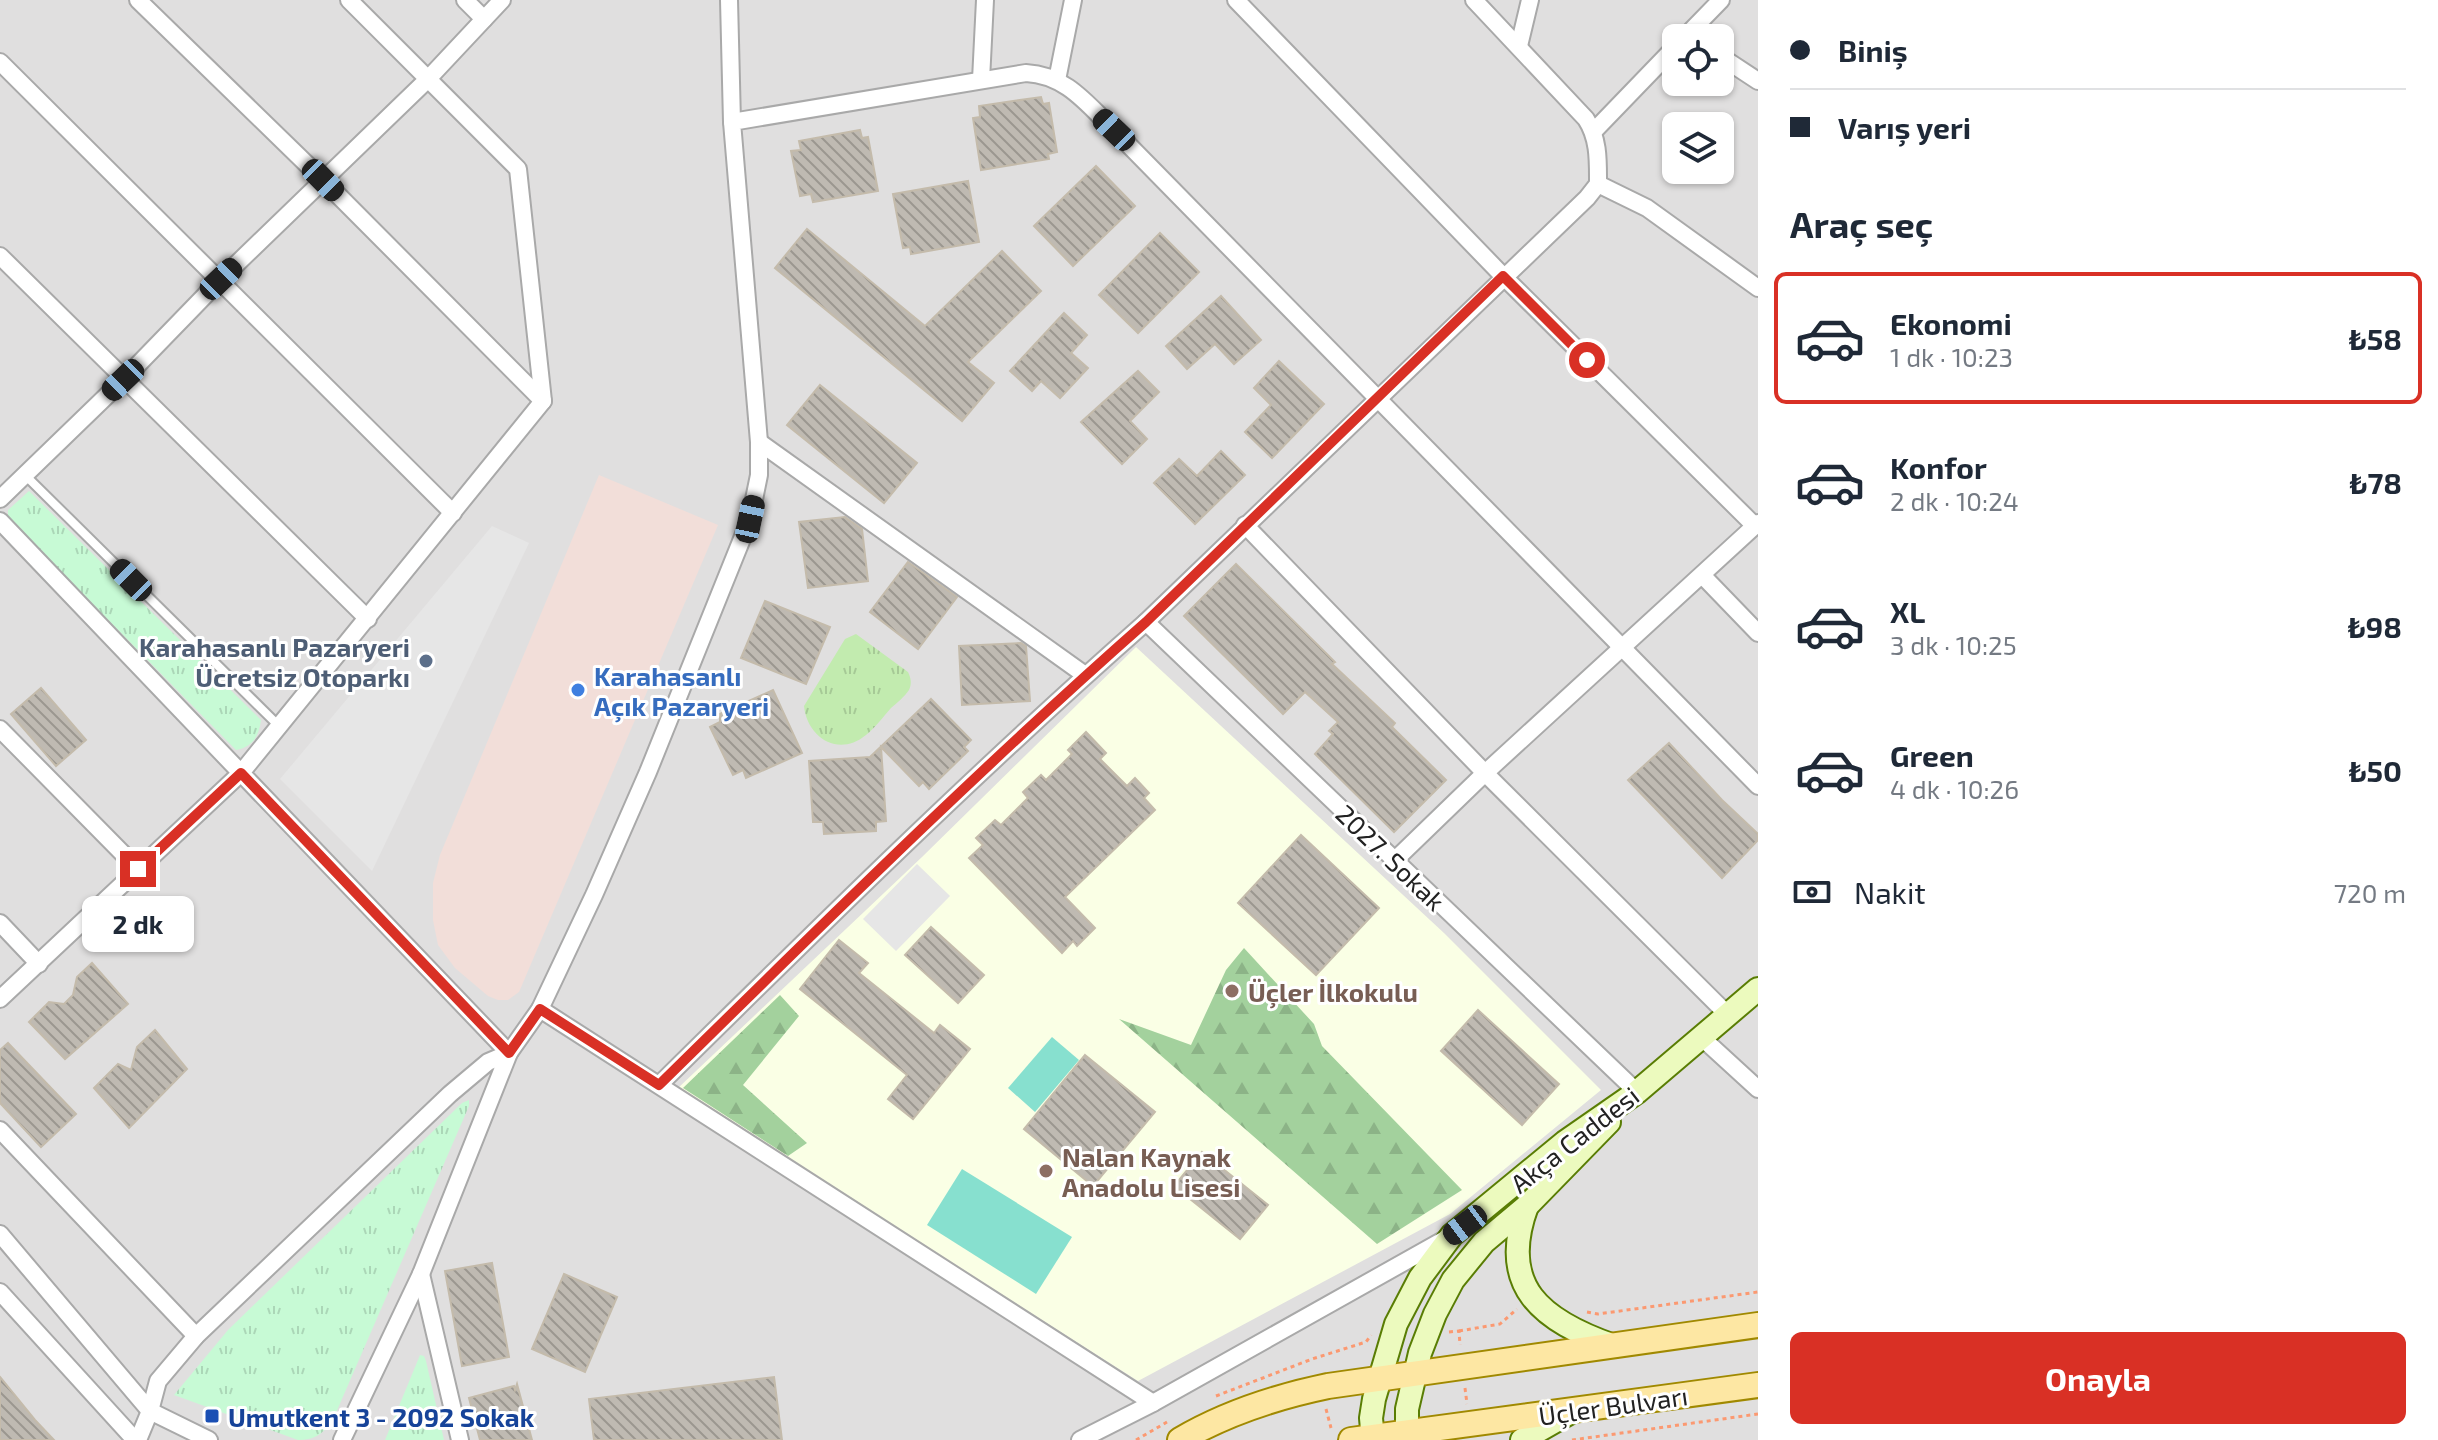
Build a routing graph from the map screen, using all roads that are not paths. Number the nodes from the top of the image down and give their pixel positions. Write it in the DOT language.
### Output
graph roads {
  1 [pos="138,0"];
  2 [pos="349,0"];
  3 [pos="465,0"];
  4 [pos="502,0"];
  5 [pos="729,0"];
  6 [pos="985,0"];
  7 [pos="1073,0"];
  8 [pos="1236,0"];
  9 [pos="1474,0"];
  10 [pos="1530,0"];
  11 [pos="1721,0"];
  12 [pos="484,19"];
  13 [pos="1699,24"];
  14 [pos="1519,46"];
  15 [pos="0,62"];
  16 [pos="1662,62"];
  17 [pos="1734,65"];
  18 [pos="427,80"];
  19 [pos="981,80"];
  20 [pos="1057,80"];
  21 [pos="1758,81"];
  22 [pos="732,122"];
  23 [pos="1594,131"];
  24 [pos="323,180"];
  25 [pos="1598,184"];
  26 [pos="0,256"];
  27 [pos="1503,276"];
  28 [pos="221,279"];
  29 [pos="1758,288"];
  30 [pos="123,380"];
  31 [pos="1377,397"];
  32 [pos="543,401"];
  33 [pos="759,442"];
  34 [pos="25,475"];
  35 [pos="0,499"];
  36 [pos="453,513"];
  37 [pos="0,521"];
  38 [pos="1245,525"];
  39 [pos="1756,525"];
  40 [pos="1702,575"];
  41 [pos="368,619"];
  42 [pos="1146,622"];
  43 [pos="1758,633"];
  44 [pos="1624,648"];
  45 [pos="1085,675"];
  46 [pos="280,727"];
  47 [pos="0,729"];
  48 [pos="241,773"];
  49 [pos="1485,773"];
  50 [pos="1758,786"];
  51 [pos="1394,861"];
  52 [pos="138,869"];
  53 [pos="0,923"];
  54 [pos="39,964"];
  55 [pos="1758,989"];
  56 [pos="0,999"];
  57 [pos="540,1009"];
  58 [pos="1727,1014"];
  59 [pos="1700,1036"];
  60 [pos="509,1053"];
  61 [pos="659,1085"];
  62 [pos="1758,1089"];
  63 [pos="1637,1092"];
  64 [pos="0,1130"];
  65 [pos="1527,1206"];
  66 [pos="0,1234"];
  67 [pos="1452,1235"];
  68 [pos="421,1274"];
  69 [pos="0,1292"];
  70 [pos="1758,1325"];
  71 [pos="196,1336"];
  72 [pos="1614,1346"];
  73 [pos="1414,1372"];
  74 [pos="1381,1377"];
  75 [pos="1758,1385"];
  76 [pos="1153,1403"];
  77 [pos="1575,1410"];
  78 [pos="150,1411"];
  79 [pos="1177,1429"];
  80 [pos="1406,1437"];
  81 [pos="1366,1439"];
  82 [pos="136,1440"];
  83 [pos="209,1440"];
  84 [pos="342,1440"];
  85 [pos="460,1440"];
  86 [pos="1080,1440"];
  87 [pos="1522,1440"];
  1 -- 24 [label="street"];
  2 -- 18 [label="street"];
  3 -- 12 [label="street"];
  4 -- 12 [label="street"];
  5 -- 22 [label="street"];
  6 -- 19 [label="street"];
  7 -- 20 [label="street"];
  8 -- 27 [label="street"];
  9 -- 14 [label="street"];
  10 -- 14 [label="street"];
  11 -- 13 [label="street"];
  12 -- 18 [label="street"];
  14 -- 23 [label="street"];
  15 -- 28 [label="street"];
  16 -- 23 [label="street"];
  17 -- 21 [label="street"];
  18 -- 24 [label="street"];
  18 -- 32 [label="street"];
  19 -- 20 [label="street"];
  19 -- 22 [label="street"];
  20 -- 31 [label="street"];
  22 -- 33 [label="street"];
  23 -- 25 [label="street"];
  24 -- 28 [label="street"];
  24 -- 32 [label="street"];
  25 -- 27 [label="street"];
  25 -- 29 [label="street"];
  26 -- 30 [label="street"];
  27 -- 31 [label="street"];
  27 -- 39 [label="street"];
  28 -- 30 [label="street"];
  28 -- 36 [label="street"];
  30 -- 34 [label="street"];
  30 -- 41 [label="street"];
  31 -- 38 [label="street"];
  31 -- 44 [label="street"];
  32 -- 36 [label="street"];
  33 -- 45 [label="street"];
  33 -- 57 [label="street"];
  34 -- 35 [label="street"];
  34 -- 46 [label="lane"];
  36 -- 41 [label="street"];
  37 -- 48 [label="street"];
  38 -- 42 [label="street"];
  38 -- 49 [label="street"];
  39 -- 40 [label="street"];
  40 -- 43 [label="street"];
  40 -- 44 [label="street"];
  41 -- 46 [label="street"];
  42 -- 45 [label="street"];
  42 -- 51 [label="street, 2027. Sokak"];
  44 -- 49 [label="street"];
  44 -- 50 [label="street"];
  45 -- 61 [label="street"];
  46 -- 48 [label="street"];
  47 -- 52 [label="street"];
  48 -- 52 [label="street"];
  48 -- 60 [label="street"];
  49 -- 51 [label="street"];
  49 -- 58 [label="street"];
  51 -- 63 [label="street, 2027. Sokak"];
  52 -- 54 [label="street"];
  53 -- 54 [label="street"];
  54 -- 56 [label="street"];
  55 -- 58 [label="street, Akça Caddesi"];
  57 -- 60 [label="street"];
  57 -- 61 [label="street"];
  58 -- 59 [label="street, Akça Caddesi"];
  59 -- 62 [label="street"];
  59 -- 63 [label="street, Akça Caddesi"];
  60 -- 68 [label="street"];
  60 -- 71 [label="street"];
  61 -- 76 [label="street"];
  63 -- 65 [label="street"];
  63 -- 67 [label="street, Akça Caddesi"];
  64 -- 71 [label="street"];
  65 -- 72 [label="street"];
  65 -- 73 [label="street"];
  66 -- 78 [label="street"];
  67 -- 74 [label="street, Akça Caddesi"];
  67 -- 76 [label="street"];
  68 -- 84 [label="street"];
  68 -- 85 [label="street"];
  69 -- 82 [label="street"];
  70 -- 72 [label="main road"];
  71 -- 78 [label="street"];
  72 -- 73 [label="main road"];
  73 -- 74 [label="main road"];
  73 -- 80 [label="street"];
  74 -- 79 [label="main road"];
  74 -- 81 [label="street, Akça Caddesi"];
  75 -- 77 [label="main road, Üçler Bulvarı"];
  76 -- 86 [label="street"];
  77 -- 80 [label="main road, Üçler Bulvarı"];
  77 -- 87 [label="street"];
  78 -- 82 [label="street"];
  78 -- 83 [label="street"];
  80 -- 81 [label="main road, Üçler Bulvarı"];
}
